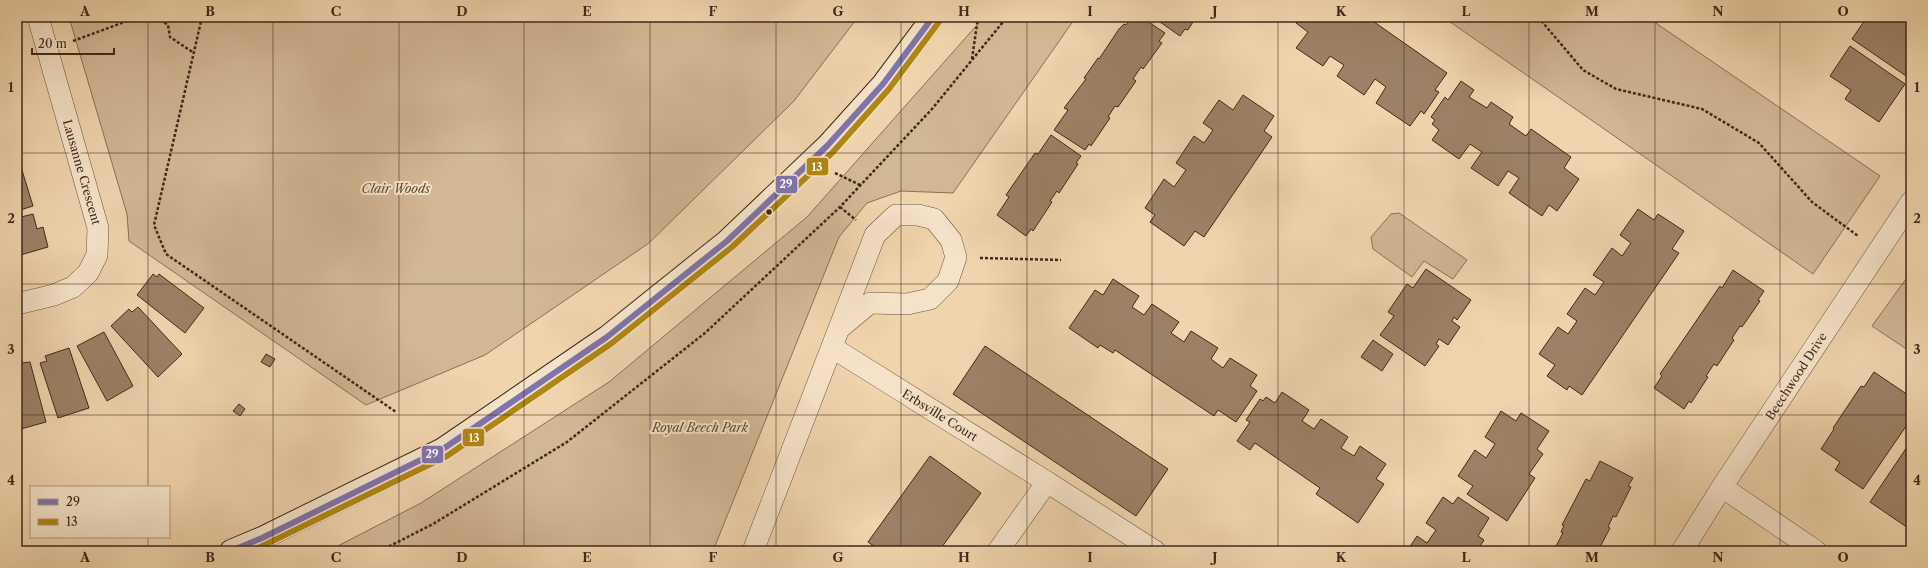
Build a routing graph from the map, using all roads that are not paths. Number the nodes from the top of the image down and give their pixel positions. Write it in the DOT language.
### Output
graph roads {
  1 [pos="38,17"];
  2 [pos="933,17"];
  3 [pos="1911,202"];
  4 [pos="17,304"];
  5 [pos="841,327"];
  6 [pos="833,348"];
  7 [pos="1047,482"];
  8 [pos="1722,487"];
  9 [pos="230,551"];
  10 [pos="753,551"];
  11 [pos="998,551"];
  12 [pos="1155,551"];
  13 [pos="1682,551"];
  14 [pos="1816,551"];
  1 -- 4 [label="street, Lausanne Crescent"];
  2 -- 9 [label="main road"];
  3 -- 8 [label="street, Beechwood Drive"];
  5 -- 5 [label="street"];
  5 -- 6 [label="street"];
  6 -- 7 [label="street, Erbsville Court"];
  6 -- 10 [label="street"];
  7 -- 11 [label="street"];
  7 -- 12 [label="street, Erbsville Court"];
  8 -- 13 [label="street, Beechwood Drive"];
  8 -- 14 [label="street"];
}
